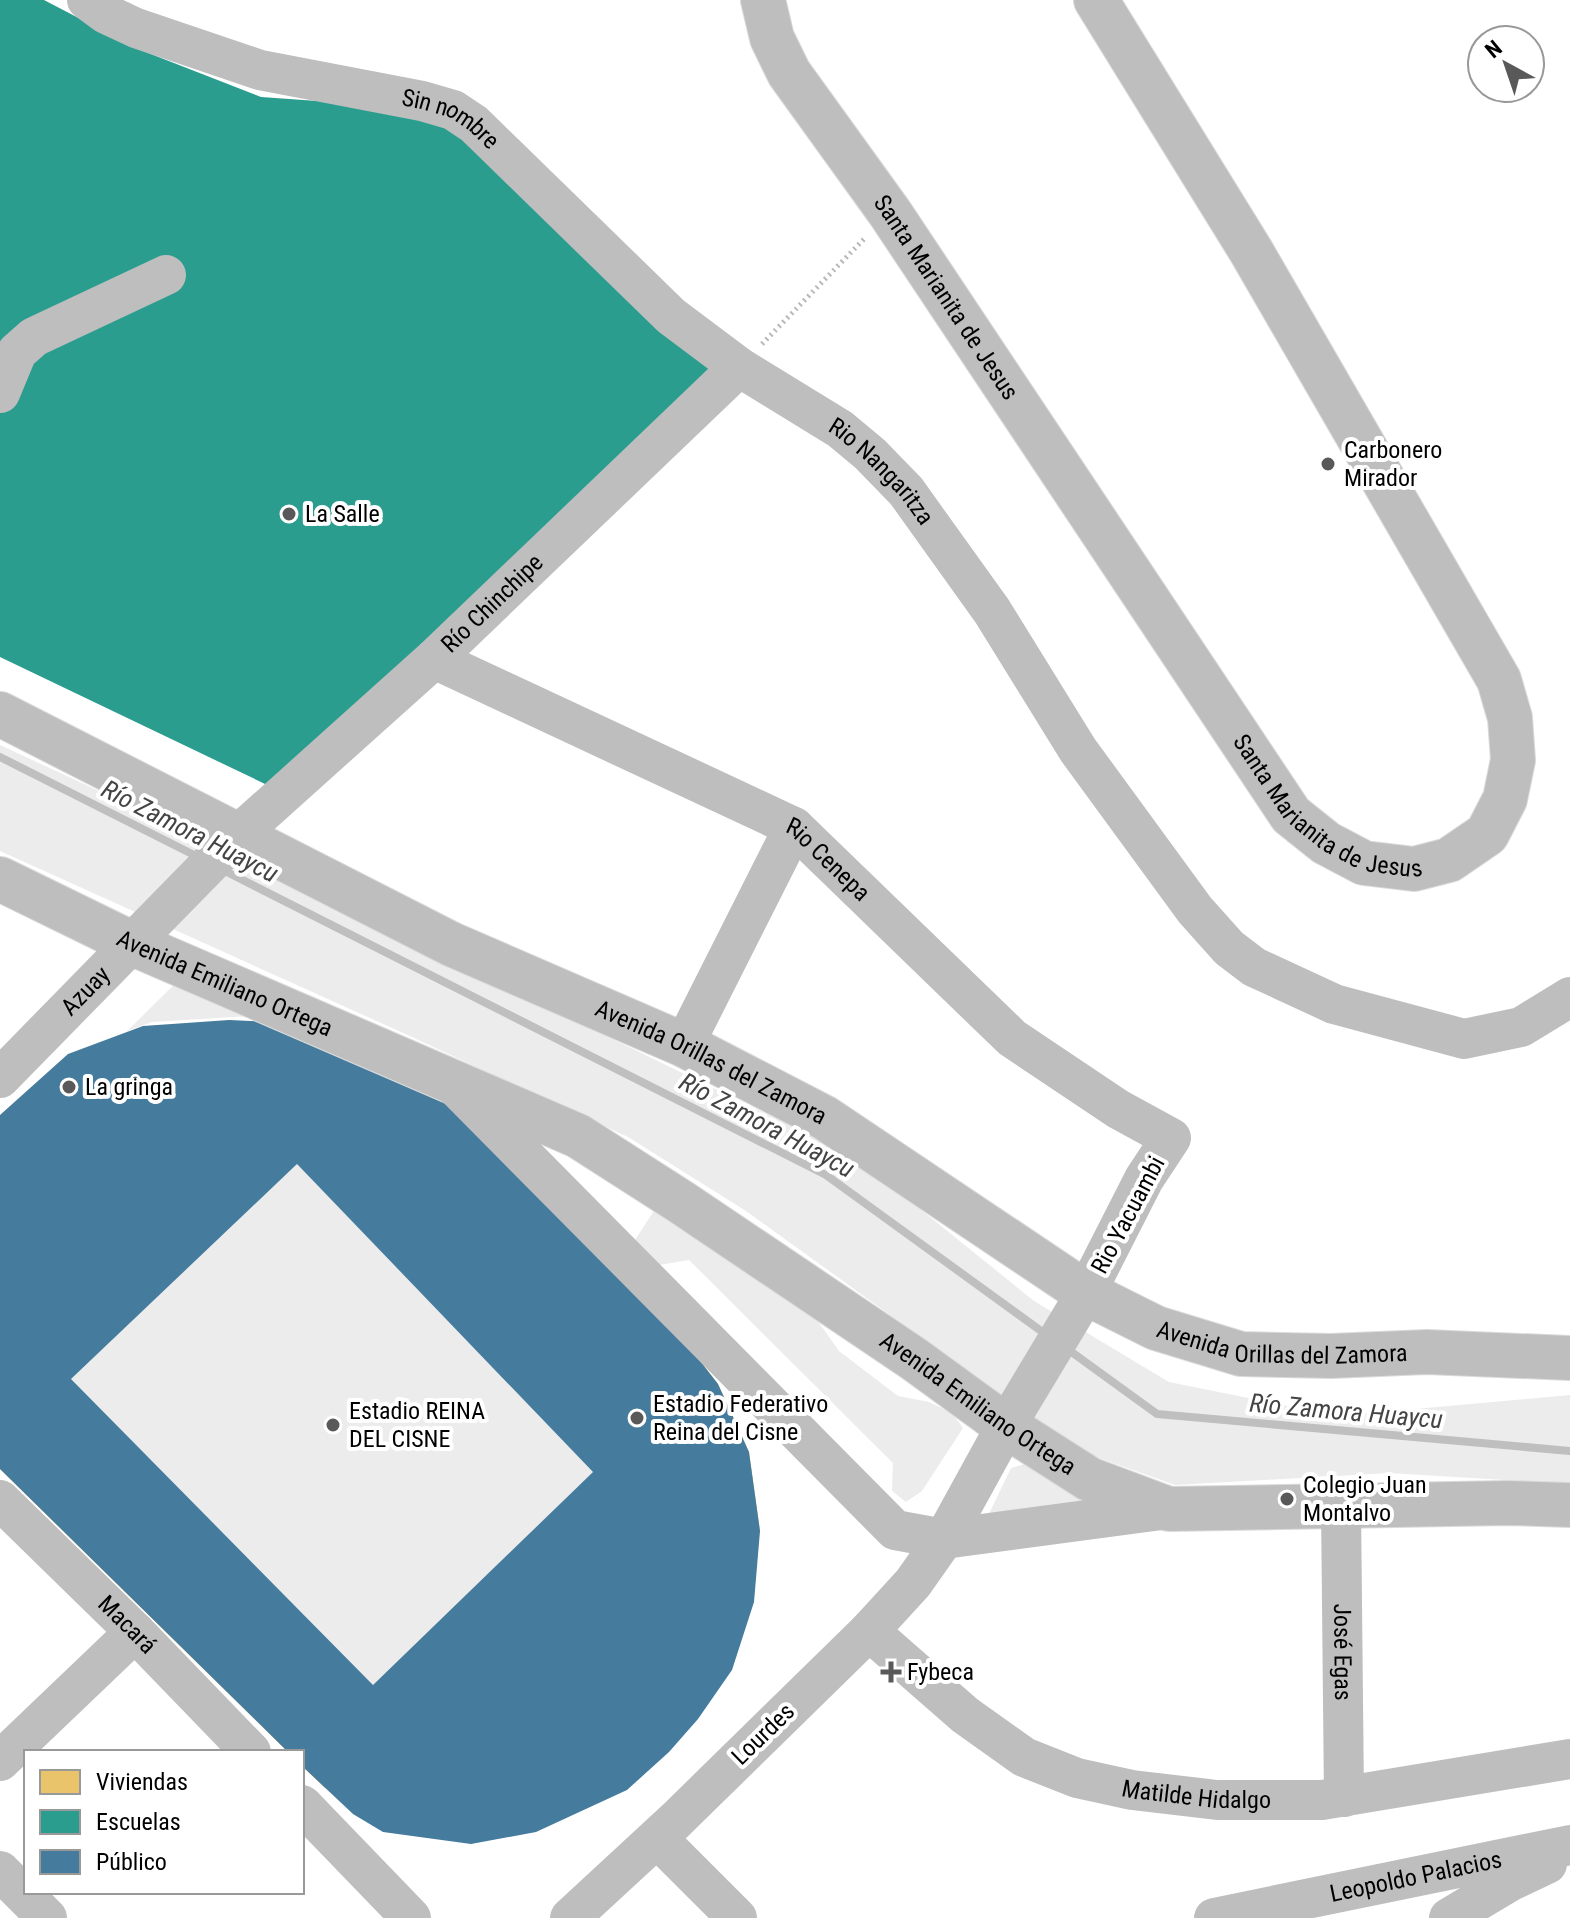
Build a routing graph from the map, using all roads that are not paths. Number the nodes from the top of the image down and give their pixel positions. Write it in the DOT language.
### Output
graph roads {
  1 [pos="87,0"];
  2 [pos="763,0"];
  3 [pos="1096,0"];
  4 [pos="166,275"];
  5 [pos="739,367"];
  6 [pos="0,393"];
  7 [pos="434,659"];
  8 [pos="0,714"];
  9 [pos="794,827"];
  10 [pos="229,844"];
  11 [pos="0,879"];
  12 [pos="137,936"];
  13 [pos="1570,997"];
  14 [pos="684,1045"];
  15 [pos="0,1078"];
  16 [pos="451,1083"];
  17 [pos="1171,1138"];
  18 [pos="1079,1304"];
  19 [pos="1570,1358"];
  20 [pos="1015,1411"];
  21 [pos="0,1500"];
  22 [pos="1570,1505"];
  23 [pos="1341,1506"];
  24 [pos="1169,1509"];
  25 [pos="944,1539"];
  26 [pos="869,1631"];
  27 [pos="135,1632"];
  28 [pos="249,1750"];
  29 [pos="1570,1759"];
  30 [pos="0,1761"];
  31 [pos="1344,1797"];
  32 [pos="304,1807"];
  33 [pos="657,1838"];
  34 [pos="1570,1845"];
  35 [pos="1570,1854"];
  36 [pos="0,1871"];
  37 [pos="47,1918"];
  38 [pos="411,1918"];
  39 [pos="570,1918"];
  40 [pos="737,1918"];
  41 [pos="1214,1918"];
  42 [pos="1449,1918"];
  1 -- 5 [label="street, Sin nombre"];
  2 -- 3 [label="main road, Santa Marianita de Jesus"];
  4 -- 6 [label="street"];
  5 -- 7 [label="street, Río Chinchipe"];
  5 -- 13 [label="street, Rio Nangaritza"];
  7 -- 9 [label="street, Rio Cenepa"];
  7 -- 10 [label="street, Río Chinchipe"];
  8 -- 10 [label="main road, Avenida Orillas del Zamora"];
  9 -- 14 [label="street"];
  9 -- 17 [label="street, Rio Cenepa"];
  10 -- 12 [label="street, Azuay"];
  10 -- 14 [label="main road, Avenida Orillas del Zamora"];
  11 -- 12 [label="main road, Avenida Emiliano Ortega"];
  12 -- 15 [label="street, Azuay"];
  12 -- 16 [label="main road, Avenida Emiliano Ortega"];
  14 -- 18 [label="main road, Avenida Orillas del Zamora"];
  16 -- 20 [label="main road, Avenida Emiliano Ortega"];
  16 -- 25 [label="street, Avenida Emiliano Ortega"];
  17 -- 18 [label="street, Rio Yacuambi"];
  18 -- 19 [label="main road, Avenida Orillas del Zamora"];
  18 -- 20 [label="street, Rio Yacuambi"];
  20 -- 24 [label="main road, Avenida Emiliano Ortega"];
  20 -- 25 [label="street, Lourdes"];
  21 -- 27 [label="street, Macará"];
  22 -- 23 [label="main road, Avenida Emiliano Ortega"];
  23 -- 24 [label="main road, Avenida Emiliano Ortega"];
  23 -- 31 [label="street, José Egas"];
  24 -- 25 [label="street, Avenida Emiliano Ortega"];
  25 -- 26 [label="street, Lourdes"];
  26 -- 31 [label="street, Matilde Hidalgo"];
  26 -- 33 [label="street, Lourdes"];
  27 -- 28 [label="street, Macará"];
  27 -- 30 [label="street"];
  29 -- 31 [label="street, Matilde Hidalgo"];
  32 -- 38 [label="street"];
  33 -- 39 [label="street, Lourdes"];
  33 -- 40 [label="street"];
  34 -- 41 [label="street, Leopoldo Palacios"];
  35 -- 42 [label="street"];
  36 -- 37 [label="street"];
}
